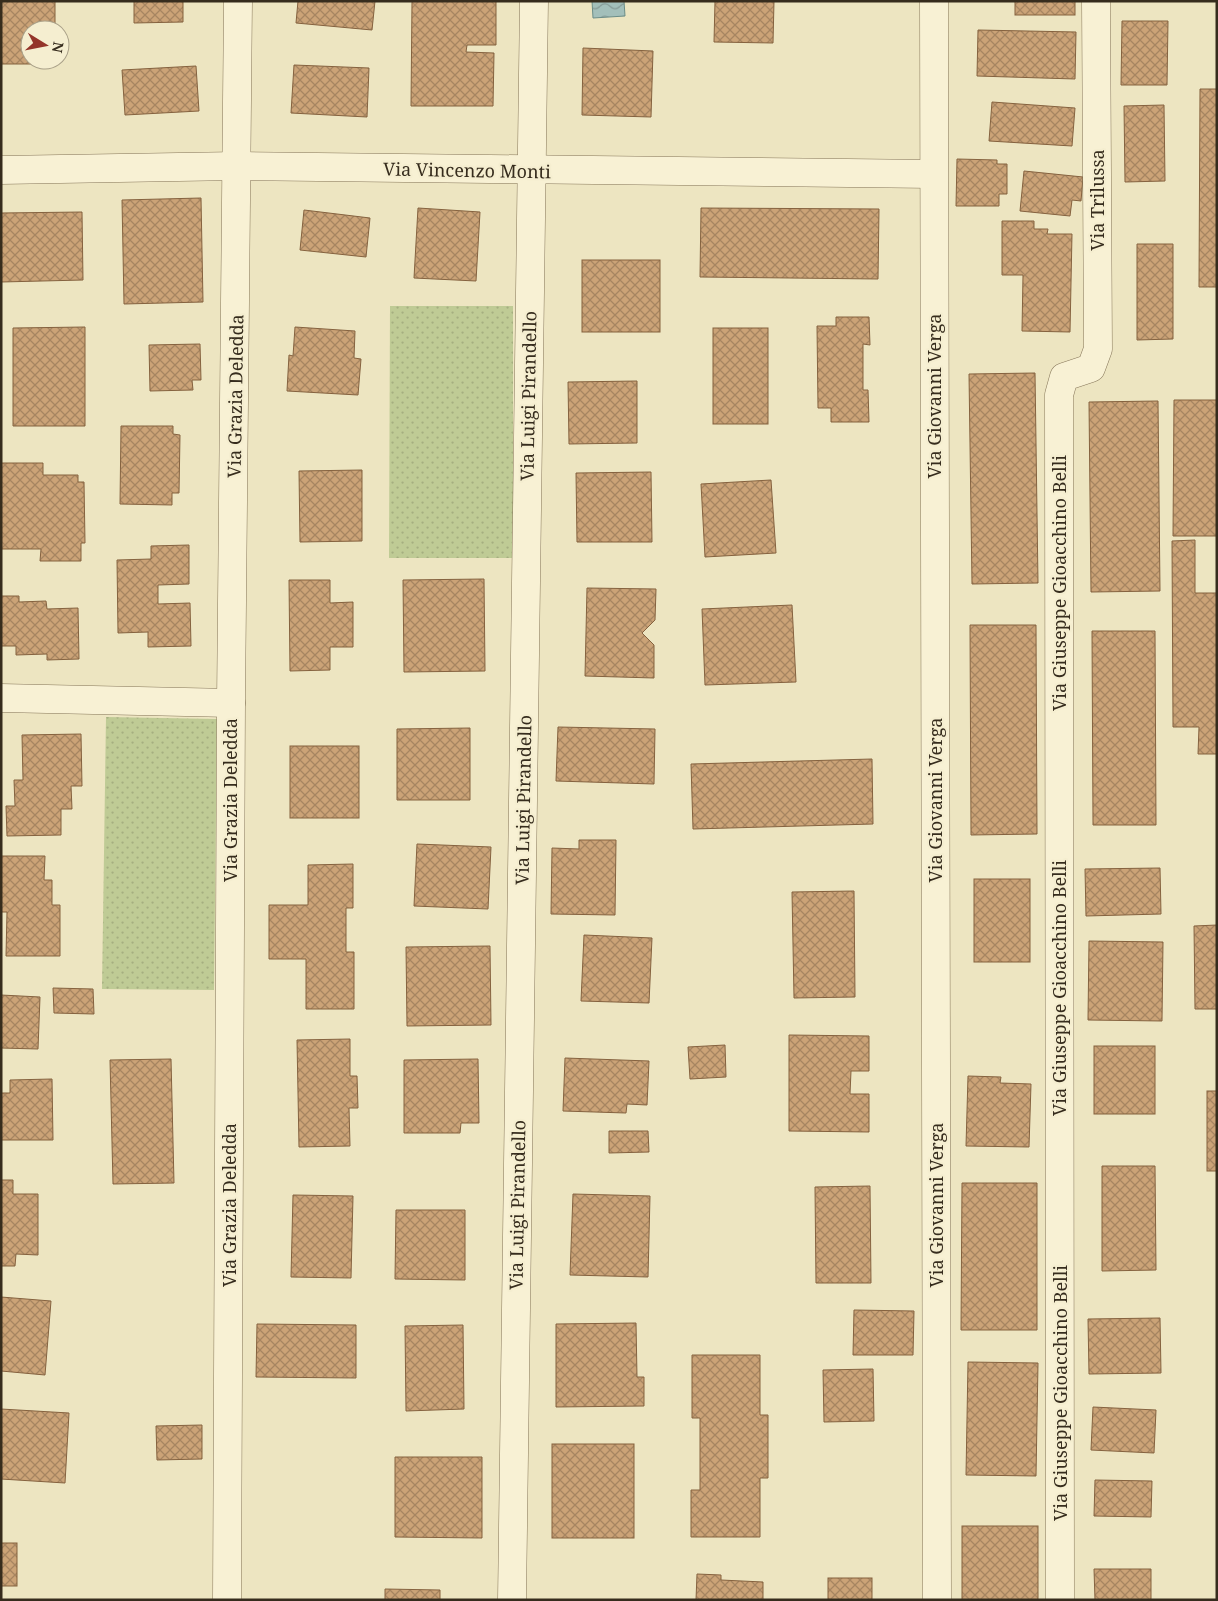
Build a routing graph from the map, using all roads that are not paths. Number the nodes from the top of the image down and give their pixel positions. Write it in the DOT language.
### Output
graph roads {
  1 [pos="238,1"];
  2 [pos="534,1"];
  3 [pos="934,1"];
  4 [pos="1096,1"];
  5 [pos="238,166"];
  6 [pos="1,170"];
  7 [pos="531,171"];
  8 [pos="933,174"];
  9 [pos="1064,377"];
  10 [pos="1,698"];
  11 [pos="231,703"];
  12 [pos="227,1600"];
  13 [pos="512,1600"];
  14 [pos="937,1600"];
  15 [pos="1060,1600"];
  1 -- 5 [label="street, Via Grazia Deledda"];
  2 -- 7 [label="street, Via Luigi Pirandello"];
  3 -- 8 [label="street, Via Giovanni Verga"];
  4 -- 9 [label="street, Via Trilussa"];
  5 -- 6 [label="street, Via Vincenzo Monti"];
  5 -- 7 [label="street, Via Vincenzo Monti"];
  5 -- 11 [label="street, Via Grazia Deledda"];
  7 -- 8 [label="street, Via Vincenzo Monti"];
  7 -- 13 [label="street, Via Luigi Pirandello"];
  8 -- 14 [label="street, Via Giovanni Verga"];
  9 -- 15 [label="street, Via Giuseppe Gioacchino Belli"];
  10 -- 11 [label="street"];
  11 -- 12 [label="street, Via Grazia Deledda"];
}
